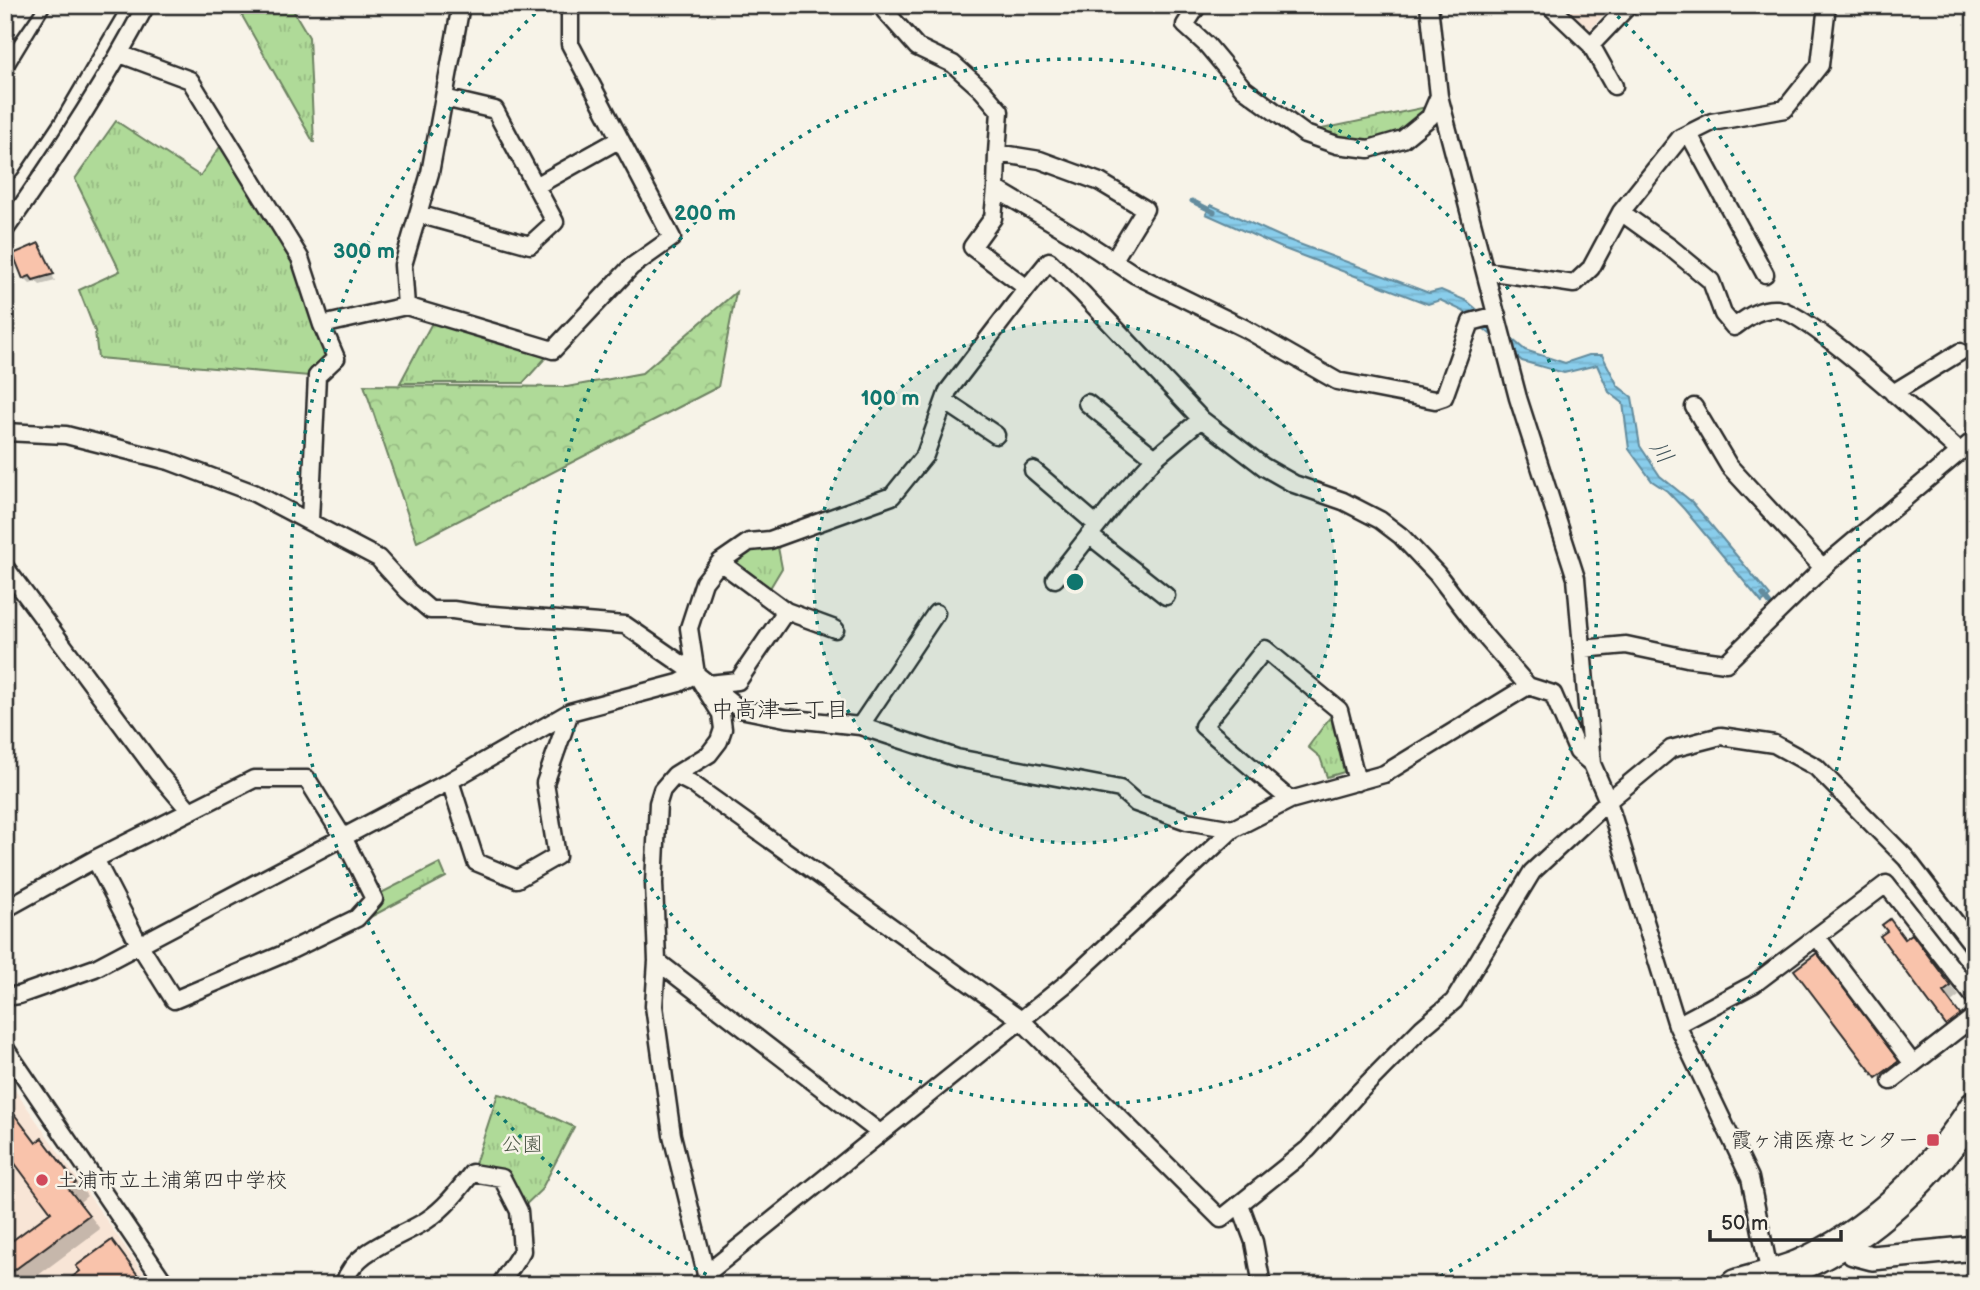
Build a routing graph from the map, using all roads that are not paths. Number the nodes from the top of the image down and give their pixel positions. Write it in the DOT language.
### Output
graph roads {
  1 [pos="27,5"];
  2 [pos="71,5"];
  3 [pos="103,5"];
  4 [pos="146,5"];
  5 [pos="461,5"];
  6 [pos="570,5"];
  7 [pos="883,5"];
  8 [pos="1199,5"];
  9 [pos="1429,5"];
  10 [pos="1549,5"];
  11 [pos="1629,5"];
  12 [pos="1827,5"];
  13 [pos="5,37"];
  14 [pos="1591,45"];
  15 [pos="120,54"];
  16 [pos="1614,86"];
  17 [pos="1439,96"];
  18 [pos="444,98"];
  19 [pos="5,114"];
  20 [pos="1689,134"];
  21 [pos="620,139"];
  22 [pos="996,153"];
  23 [pos="5,164"];
  24 [pos="536,186"];
  25 [pos="996,189"];
  26 [pos="1621,212"];
  27 [pos="418,214"];
  28 [pos="5,230"];
  29 [pos="1113,261"];
  30 [pos="1486,271"];
  31 [pos="1765,274"];
  32 [pos="1027,288"];
  33 [pos="406,306"];
  34 [pos="1497,315"];
  35 [pos="322,325"];
  36 [pos="1960,352"];
  37 [pos="1893,393"];
  38 [pos="945,401"];
  39 [pos="1087,403"];
  40 [pos="1694,407"];
  41 [pos="1201,419"];
  42 [pos="5,432"];
  43 [pos="996,435"];
  44 [pos="1975,439"];
  45 [pos="1960,452"];
  46 [pos="1155,458"];
  47 [pos="1033,470"];
  48 [pos="310,520"];
  49 [pos="1093,530"];
  50 [pos="720,562"];
  51 [pos="5,567"];
  52 [pos="1823,568"];
  53 [pos="1055,579"];
  54 [pos="1166,596"];
  55 [pos="786,611"];
  56 [pos="936,613"];
  57 [pos="835,629"];
  58 [pos="1582,649"];
  59 [pos="702,679"];
  60 [pos="1528,686"];
  61 [pos="570,712"];
  62 [pos="860,726"];
  63 [pos="1592,764"];
  64 [pos="675,775"];
  65 [pos="450,781"];
  66 [pos="1356,782"];
  67 [pos="1290,800"];
  68 [pos="1608,802"];
  69 [pos="190,811"];
  70 [pos="1233,829"];
  71 [pos="343,837"];
  72 [pos="95,859"];
  73 [pos="5,909"];
  74 [pos="1817,937"];
  75 [pos="139,944"];
  76 [pos="1975,948"];
  77 [pos="657,961"];
  78 [pos="5,998"];
  79 [pos="1975,998"];
  80 [pos="1975,1016"];
  81 [pos="1021,1020"];
  82 [pos="1677,1025"];
  83 [pos="5,1048"];
  84 [pos="1913,1064"];
  85 [pos="1891,1081"];
  86 [pos="1975,1107"];
  87 [pos="880,1133"];
  88 [pos="1240,1204"];
  89 [pos="1842,1241"];
  90 [pos="1975,1248"];
  91 [pos="704,1279"];
  92 [pos="1752,1281"];
  93 [pos="166,1285"];
  94 [pos="344,1285"];
  95 [pos="500,1285"];
  96 [pos="1262,1285"];
  1 -- 13 [label="street"];
  2 -- 19 [label="highway"];
  3 -- 23 [label="highway"];
  4 -- 15 [label="street"];
  5 -- 18 [label="street"];
  6 -- 21 [label="street"];
  7 -- 22 [label="street"];
  8 -- 17 [label="street"];
  9 -- 17 [label="street"];
  10 -- 14 [label="street"];
  11 -- 14 [label="street"];
  12 -- 20 [label="street"];
  14 -- 16 [label="street"];
  15 -- 28 [label="street"];
  15 -- 35 [label="street"];
  17 -- 30 [label="street"];
  18 -- 24 [label="street"];
  18 -- 27 [label="street"];
  20 -- 26 [label="street"];
  20 -- 31 [label="street"];
  21 -- 24 [label="street"];
  21 -- 33 [label="street"];
  22 -- 25 [label="street"];
  22 -- 29 [label="street"];
  24 -- 27 [label="street"];
  25 -- 29 [label="street"];
  25 -- 32 [label="street"];
  26 -- 30 [label="street"];
  26 -- 37 [label="street"];
  27 -- 33 [label="street"];
  29 -- 34 [label="street"];
  30 -- 34 [label="street"];
  32 -- 38 [label="street"];
  32 -- 41 [label="street"];
  33 -- 35 [label="street"];
  34 -- 58 [label="street"];
  35 -- 48 [label="street"];
  36 -- 37 [label="street"];
  37 -- 45 [label="street"];
  38 -- 43 [label="street"];
  38 -- 50 [label="street"];
  39 -- 46 [label="street"];
  40 -- 52 [label="street"];
  41 -- 46 [label="street"];
  41 -- 60 [label="street"];
  42 -- 48 [label="street"];
  44 -- 45 [label="street"];
  45 -- 52 [label="street"];
  46 -- 49 [label="street"];
  47 -- 49 [label="street"];
  48 -- 59 [label="street"];
  49 -- 53 [label="street"];
  49 -- 54 [label="street"];
  50 -- 55 [label="street"];
  50 -- 59 [label="street"];
  51 -- 69 [label="street"];
  52 -- 58 [label="street"];
  55 -- 57 [label="street"];
  55 -- 59 [label="street"];
  56 -- 62 [label="street"];
  58 -- 63 [label="street"];
  59 -- 61 [label="street"];
  59 -- 62 [label="street"];
  59 -- 64 [label="street"];
  60 -- 63 [label="street"];
  60 -- 66 [label="street"];
  61 -- 65 [label="street"];
  61 -- 65 [label="street"];
  62 -- 70 [label="street"];
  63 -- 68 [label="street"];
  64 -- 77 [label="street"];
  64 -- 81 [label="street"];
  65 -- 71 [label="street"];
  66 -- 67 [label="street"];
  66 -- 67 [label="street"];
  67 -- 70 [label="street"];
  68 -- 76 [label="street"];
  68 -- 82 [label="street"];
  68 -- 88 [label="street"];
  69 -- 71 [label="street"];
  69 -- 72 [label="street"];
  70 -- 81 [label="street"];
  71 -- 75 [label="street"];
  71 -- 75 [label="street"];
  72 -- 73 [label="street"];
  72 -- 75 [label="street"];
  74 -- 79 [label="street"];
  74 -- 82 [label="street"];
  74 -- 84 [label="street"];
  75 -- 78 [label="street"];
  77 -- 87 [label="street"];
  77 -- 91 [label="street"];
  80 -- 84 [label="street"];
  81 -- 87 [label="street"];
  81 -- 88 [label="street"];
  82 -- 92 [label="street"];
  83 -- 93 [label="street"];
  84 -- 85 [label="street"];
  86 -- 89 [label="highway"];
  87 -- 91 [label="street"];
  88 -- 96 [label="street"];
  89 -- 90 [label="street"];
  89 -- 92 [label="highway"];
  94 -- 95 [label="street"];
}
